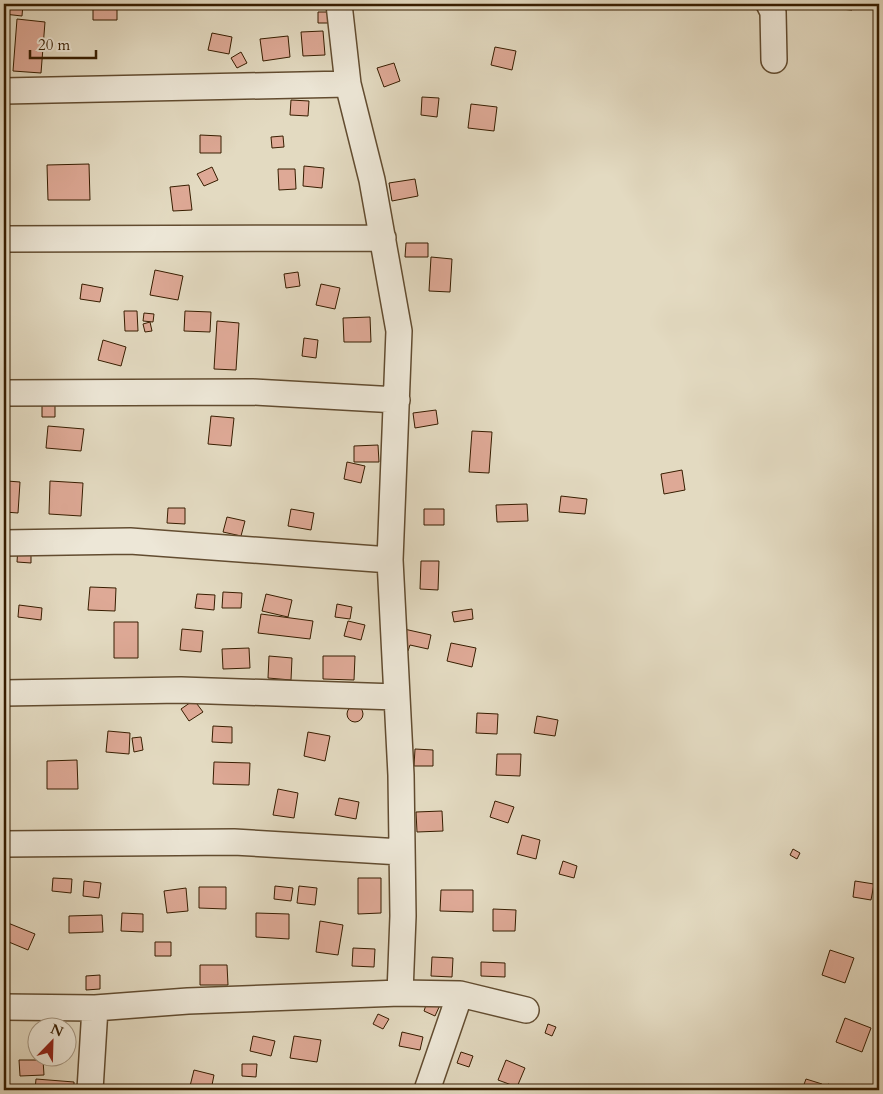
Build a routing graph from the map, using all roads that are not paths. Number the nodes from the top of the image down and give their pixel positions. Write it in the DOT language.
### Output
graph roads {
  1 [pos="340,4"];
  2 [pos="769,4"];
  3 [pos="774,60"];
  4 [pos="348,84"];
  5 [pos="4,91"];
  6 [pos="383,238"];
  7 [pos="4,239"];
  8 [pos="4,393"];
  9 [pos="397,400"];
  10 [pos="4,543"];
  11 [pos="390,560"];
  12 [pos="4,693"];
  13 [pos="397,697"];
  14 [pos="4,844"];
  15 [pos="401,852"];
  16 [pos="400,993"];
  17 [pos="460,994"];
  18 [pos="4,1007"];
  19 [pos="94,1008"];
  20 [pos="526,1010"];
  21 [pos="90,1090"];
  22 [pos="427,1090"];
  1 -- 4 [label="street"];
  2 -- 3 [label="street"];
  4 -- 5 [label="street"];
  4 -- 6 [label="street"];
  6 -- 7 [label="street"];
  6 -- 9 [label="street"];
  8 -- 9 [label="street"];
  9 -- 11 [label="street"];
  10 -- 11 [label="street"];
  11 -- 13 [label="street"];
  12 -- 13 [label="street"];
  13 -- 15 [label="street"];
  14 -- 15 [label="street"];
  15 -- 16 [label="street"];
  16 -- 17 [label="street"];
  16 -- 19 [label="street"];
  17 -- 20 [label="street"];
  17 -- 22 [label="street"];
  18 -- 19 [label="street"];
  19 -- 21 [label="street"];
}
